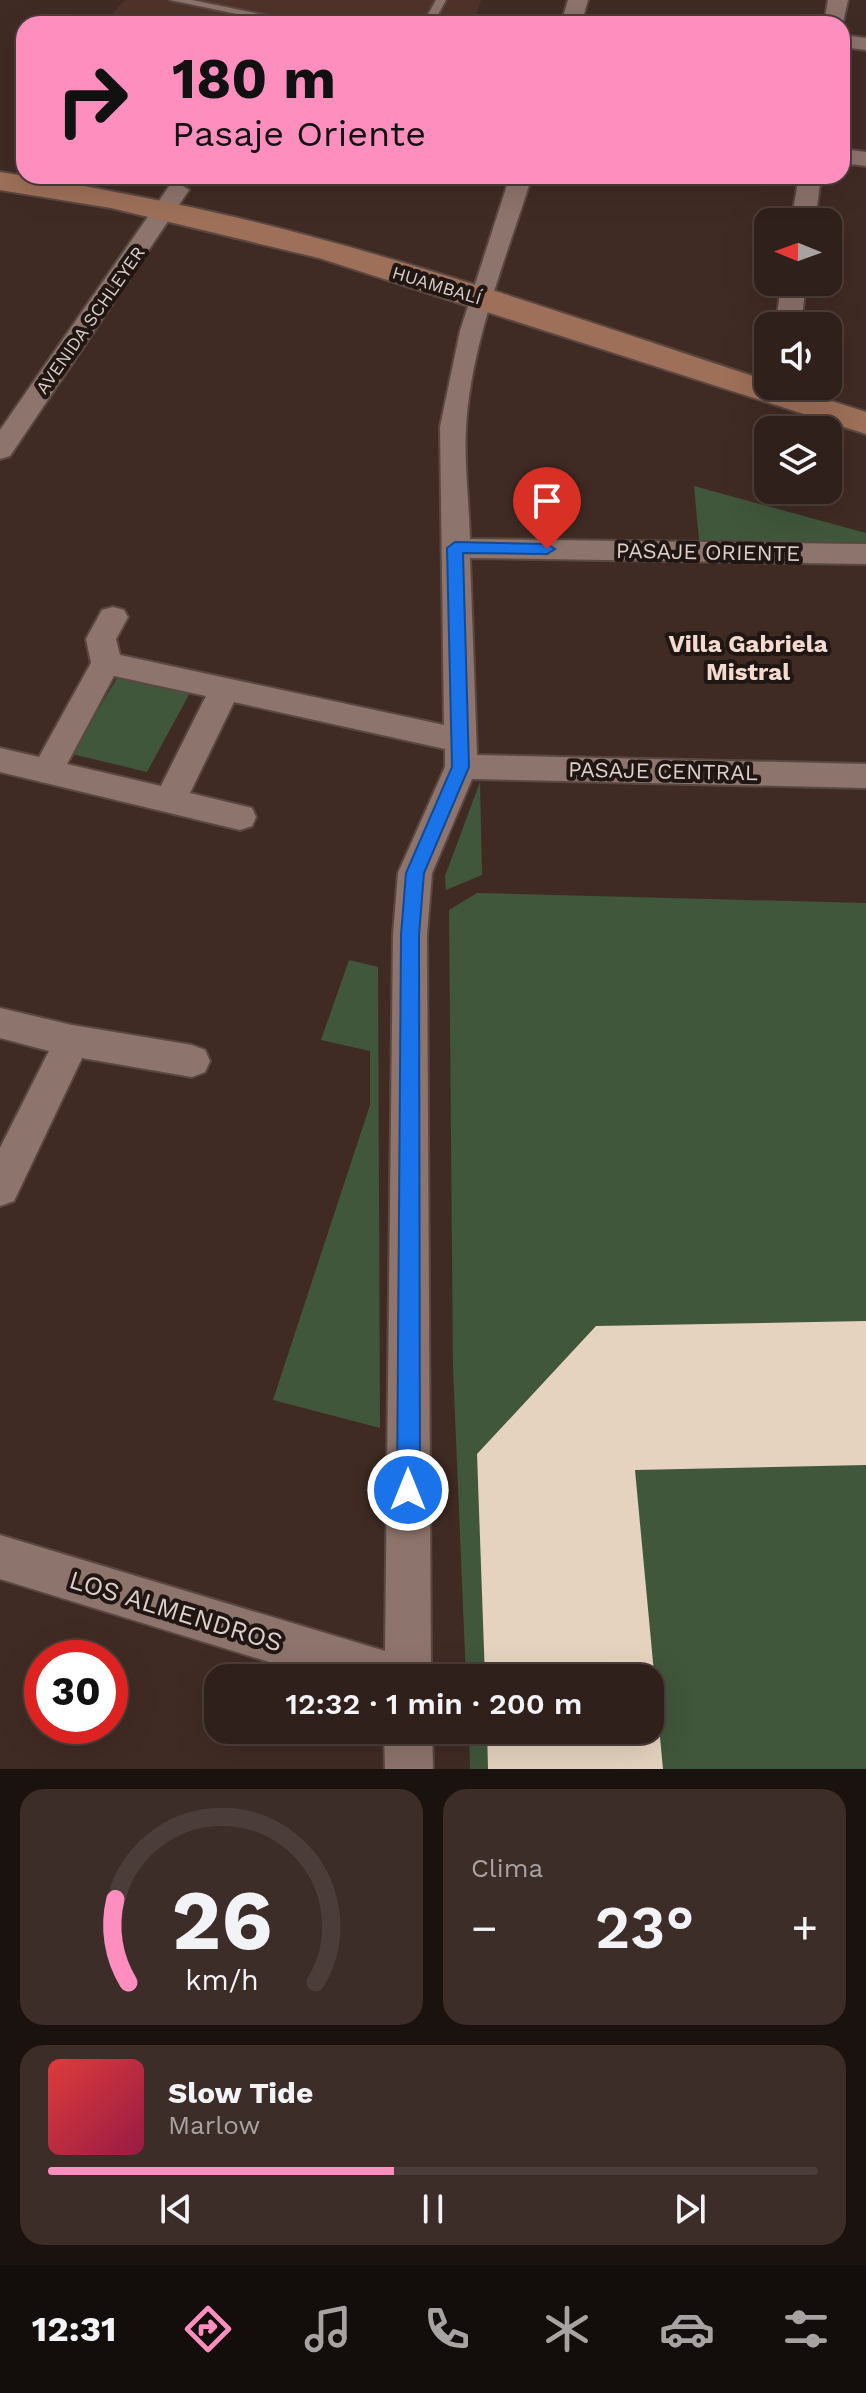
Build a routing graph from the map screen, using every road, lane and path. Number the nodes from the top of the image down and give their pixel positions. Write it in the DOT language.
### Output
graph roads {
  1 [pos="175,0"];
  2 [pos="260,16"];
  3 [pos="27,184"];
  4 [pos="135,184"];
  5 [pos="518,184"];
  6 [pos="809,184"];
  7 [pos="172,200"];
  8 [pos="805,208"];
  9 [pos="484,286"];
  10 [pos="754,360"];
  11 [pos="842,387"];
  12 [pos="866,395"];
  13 [pos="866,423"];
  14 [pos="2,443"];
  15 [pos="455,548"];
  16 [pos="866,554"];
  17 [pos="113,617"];
  18 [pos="106,663"];
  19 [pos="225,688"];
  20 [pos="460,754"];
  21 [pos="0,760"];
  22 [pos="47,772"];
  23 [pos="866,776"];
  24 [pos="170,801"];
  25 [pos="240,817"];
  26 [pos="0,1023"];
  27 [pos="72,1041"];
  28 [pos="192,1061"];
  29 [pos="0,1188"];
  30 [pos="0,1557"];
  31 [pos="351,1664"];
  32 [pos="408,1664"];
  33 [pos="408,1744"];
  34 [pos="409,1769"];
  1 -- 2 [label="lane"];
  3 -- 7 [label="main road, HUAMBALÍ"];
  4 -- 7 [label="main road, HUAMBALÍ"];
  5 -- 9 [label="street"];
  6 -- 8 [label="street"];
  7 -- 9 [label="main road, HUAMBALÍ"];
  7 -- 14 [label="street, AVENIDA SCHLEYER"];
  9 -- 10 [label="main road, HUAMBALÍ"];
  9 -- 13 [label="main road, HUAMBALÍ"];
  9 -- 15 [label="street"];
  11 -- 12 [label="main road"];
  15 -- 16 [label="street, PASAJE ORIENTE"];
  15 -- 20 [label="street"];
  17 -- 18 [label="street"];
  18 -- 19 [label="street, PASAJE CENTRAL"];
  18 -- 22 [label="street"];
  19 -- 20 [label="street, PASAJE CENTRAL"];
  19 -- 24 [label="street"];
  20 -- 23 [label="street, PASAJE CENTRAL"];
  20 -- 32 [label="street"];
  21 -- 22 [label="street"];
  22 -- 24 [label="street"];
  24 -- 25 [label="street"];
  26 -- 27 [label="street"];
  27 -- 28 [label="street"];
  27 -- 29 [label="street"];
  30 -- 31 [label="street, LOS ALMENDROS"];
  33 -- 34 [label="street"];
}
